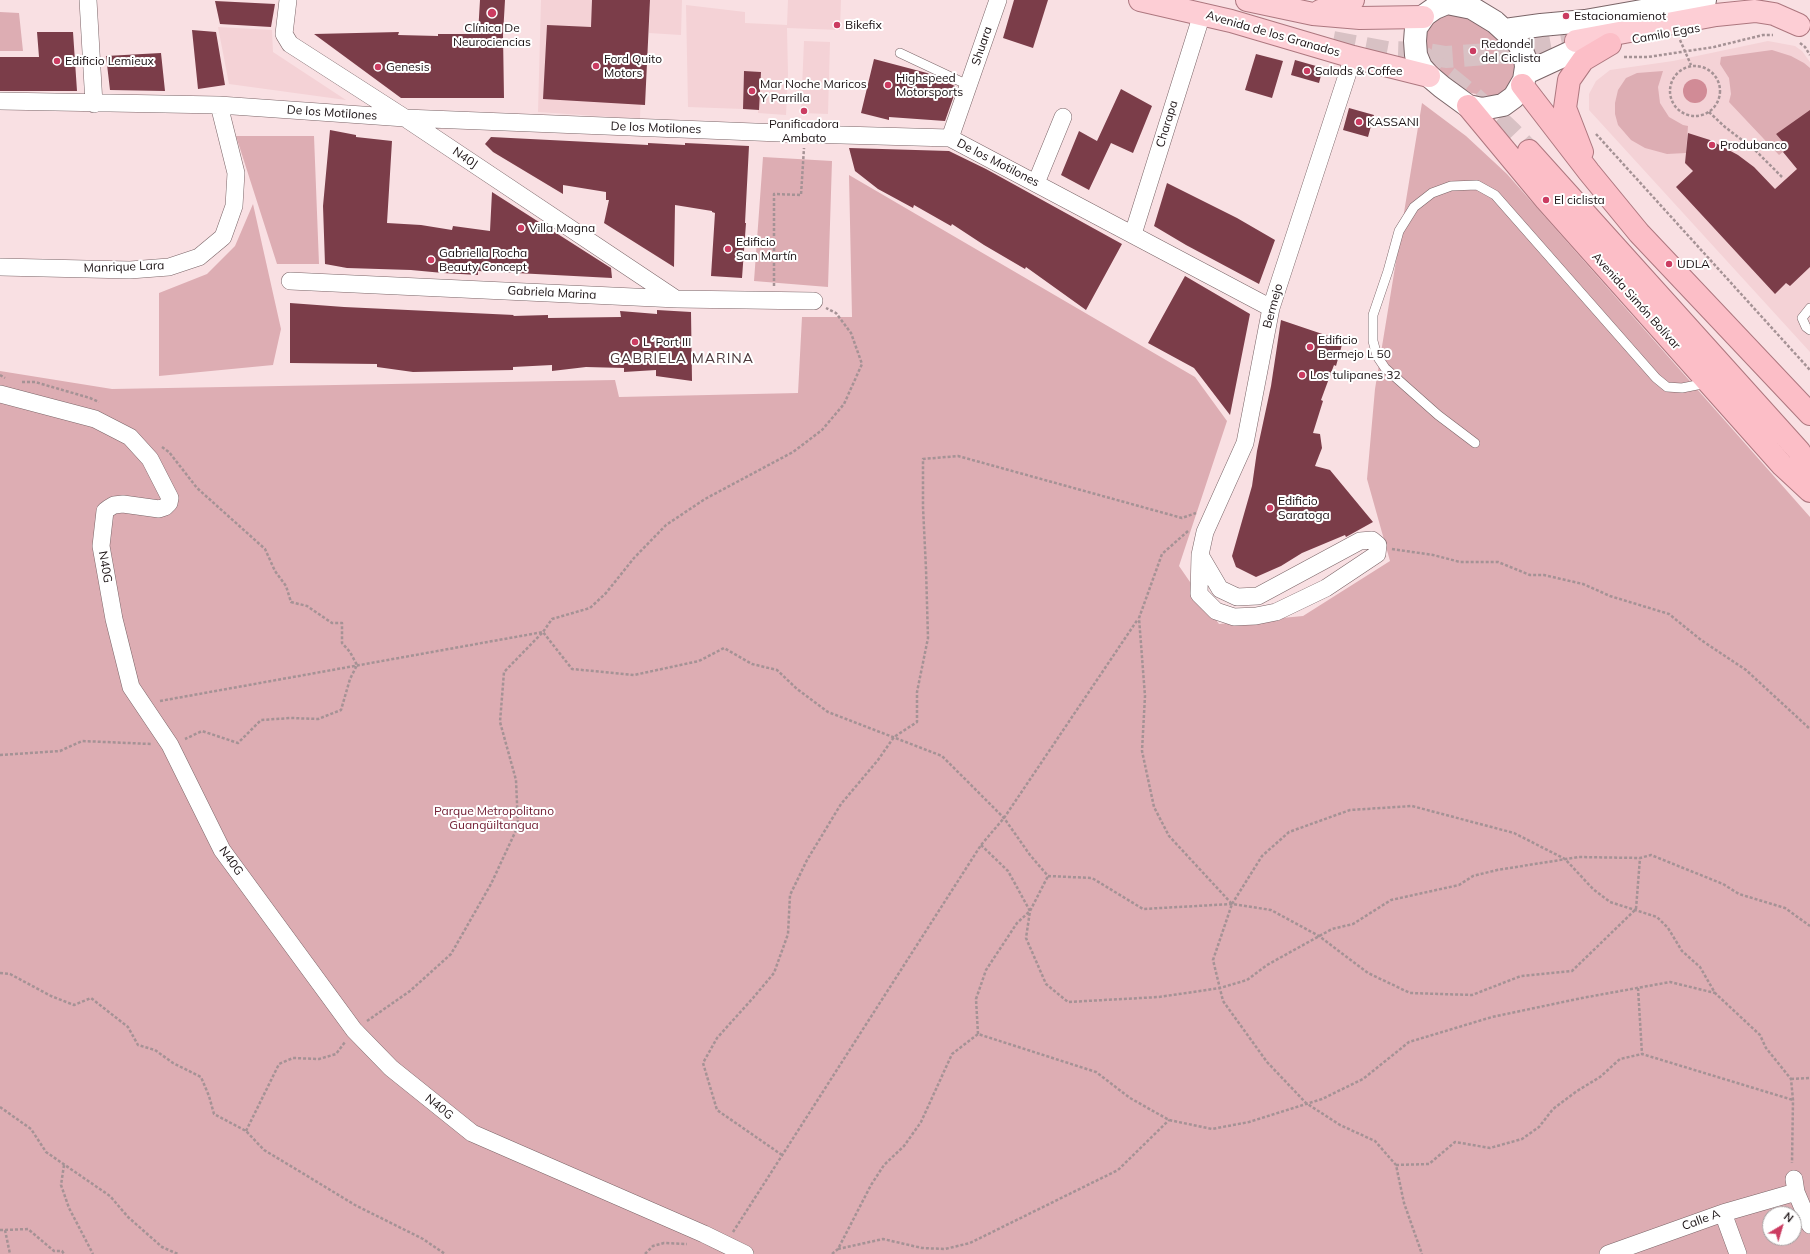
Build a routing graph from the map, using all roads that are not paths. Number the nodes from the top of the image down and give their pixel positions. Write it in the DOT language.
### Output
graph roads {
  1 [pos="88,0"];
  2 [pos="288,0"];
  3 [pos="998,0"];
  4 [pos="1140,0"];
  5 [pos="1247,0"];
  6 [pos="1353,0"];
  7 [pos="1705,0"];
  8 [pos="1472,4"];
  9 [pos="1424,11"];
  10 [pos="1202,14"];
  11 [pos="1313,14"];
  12 [pos="1231,21"];
  13 [pos="1505,30"];
  14 [pos="1802,32"];
  15 [pos="1318,39"];
  16 [pos="1576,41"];
  17 [pos="1615,50"];
  18 [pos="900,53"];
  19 [pos="1353,57"];
  20 [pos="1429,76"];
  21 [pos="1524,79"];
  22 [pos="968,84"];
  23 [pos="0,101"];
  24 [pos="94,104"];
  25 [pos="219,105"];
  26 [pos="1468,106"];
  27 [pos="1063,117"];
  28 [pos="405,118"];
  29 [pos="950,138"];
  30 [pos="1529,150"];
  31 [pos="1589,172"];
  32 [pos="1036,183"];
  33 [pos="1133,234"];
  34 [pos="0,267"];
  35 [pos="290,281"];
  36 [pos="677,299"];
  37 [pos="814,301"];
  38 [pos="1271,308"];
  39 [pos="1810,308"];
  40 [pos="1810,330"];
  41 [pos="1708,383"];
  42 [pos="0,394"];
  43 [pos="1810,414"];
  44 [pos="1475,443"];
  45 [pos="1810,468"];
  46 [pos="1810,491"];
  47 [pos="1200,555"];
  48 [pos="1723,1213"];
  49 [pos="1810,1225"];
  50 [pos="745,1254"];
  51 [pos="1608,1254"];
  52 [pos="1738,1254"];
  1 -- 24 [label="street"];
  2 -- 28 [label="street, N40J"];
  3 -- 22 [label="street, Shuara"];
  4 -- 10 [label="main road, Avenida de los Granados"];
  5 -- 11 [label="main road"];
  6 -- 11 [label="main road"];
  7 -- 13 [label="street"];
  8 -- 9 [label="street"];
  8 -- 13 [label="street"];
  9 -- 11 [label="main road"];
  9 -- 20 [label="street"];
  10 -- 12 [label="main road, Avenida de los Granados"];
  10 -- 33 [label="street, Charapa"];
  12 -- 15 [label="main road"];
  12 -- 19 [label="main road, Avenida de los Granados"];
  13 -- 21 [label="street"];
  14 -- 16 [label="main road"];
  14 -- 17 [label="street, Camilo Egas"];
  17 -- 21 [label="street, Camilo Egas"];
  17 -- 31 [label="highway"];
  18 -- 22 [label="lane"];
  19 -- 20 [label="main road, Avenida de los Granados"];
  19 -- 38 [label="street, Bermejo"];
  20 -- 26 [label="street"];
  21 -- 26 [label="street"];
  21 -- 31 [label="highway"];
  22 -- 29 [label="street, Shuara"];
  23 -- 24 [label="street, De los Motilones"];
  24 -- 25 [label="street, De los Motilones"];
  25 -- 28 [label="street, De los Motilones"];
  25 -- 34 [label="street, Manrique Lara"];
  26 -- 41 [label="highway, Avenida Simón Bolívar"];
  27 -- 32 [label="street"];
  28 -- 29 [label="street, De los Motilones"];
  28 -- 36 [label="street, N40J"];
  29 -- 32 [label="street, De los Motilones"];
  30 -- 45 [label="highway"];
  31 -- 43 [label="highway"];
  32 -- 33 [label="street, De los Motilones"];
  33 -- 38 [label="street, De los Motilones"];
  35 -- 36 [label="street, Gabriela Marina"];
  36 -- 37 [label="street, Gabriela Marina"];
  38 -- 47 [label="street, Bermejo"];
  39 -- 40 [label="lane"];
  41 -- 44 [label="lane"];
  41 -- 46 [label="highway, Avenida Simón Bolívar"];
  42 -- 50 [label="street, N40G"];
  47 -- 47 [label="street, Bermejo"];
  48 -- 49 [label="street, Calle A"];
  48 -- 51 [label="street, Calle A"];
  48 -- 52 [label="street"];
}
